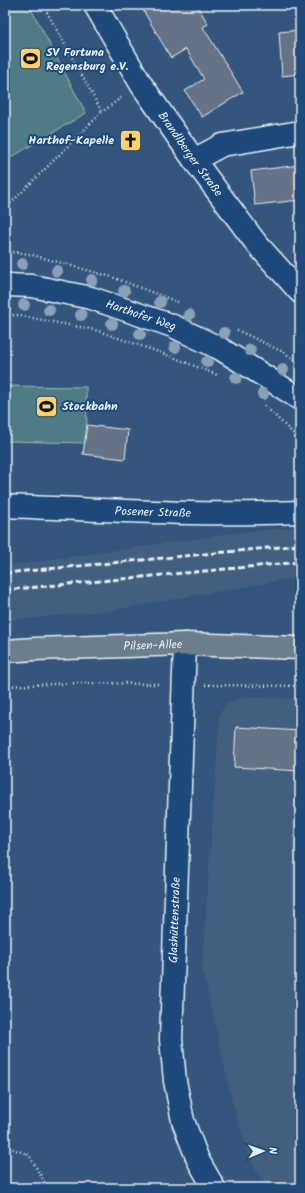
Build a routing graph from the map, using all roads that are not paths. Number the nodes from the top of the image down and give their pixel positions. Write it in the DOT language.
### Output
graph roads {
  1 [pos="95,5"];
  2 [pos="300,132"];
  3 [pos="194,160"];
  4 [pos="5,285"];
  5 [pos="300,292"];
  6 [pos="300,399"];
  7 [pos="5,506"];
  8 [pos="300,512"];
  9 [pos="185,644"];
  10 [pos="300,648"];
  11 [pos="5,651"];
  12 [pos="214,1188"];
  1 -- 3 [label="street, Brandlberger Straße"];
  2 -- 3 [label="street"];
  3 -- 5 [label="street, Brandlberger Straße"];
  4 -- 6 [label="street, Harthofer Weg"];
  7 -- 8 [label="street, Posener Straße"];
  9 -- 10 [label="main road, Pilsen-Allee"];
  9 -- 11 [label="main road, Pilsen-Allee"];
  9 -- 12 [label="street, Glashüttenstraße"];
}
